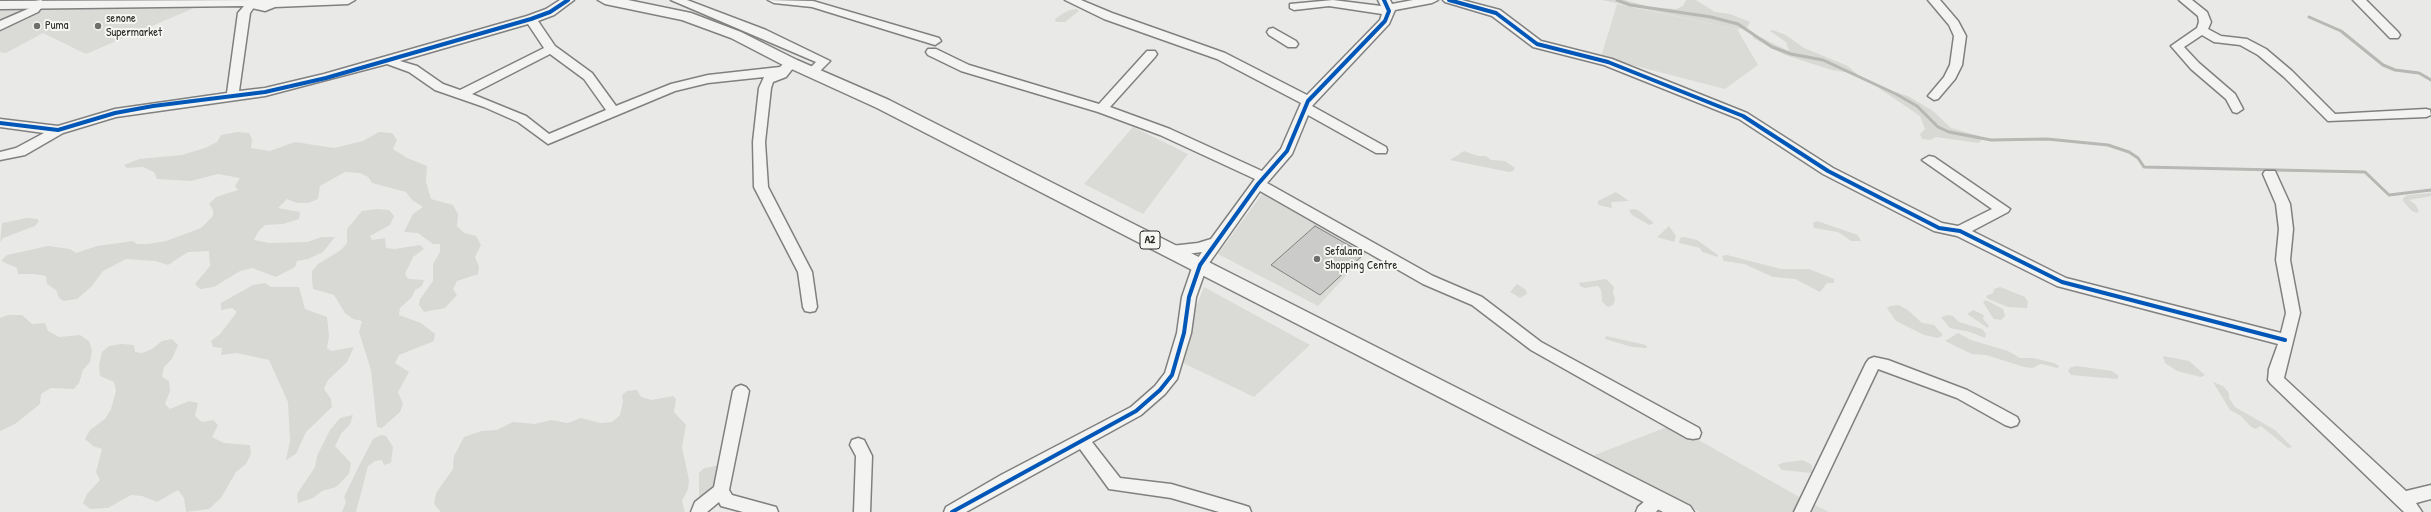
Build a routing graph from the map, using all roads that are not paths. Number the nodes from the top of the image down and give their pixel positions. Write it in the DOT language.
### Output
graph roads {
  1 [pos="348,0"];
  2 [pos="568,0"];
  3 [pos="605,0"];
  4 [pos="680,0"];
  5 [pos="774,0"];
  6 [pos="1071,0"];
  7 [pos="1432,0"];
  8 [pos="1449,0"];
  9 [pos="1934,0"];
  10 [pos="2185,0"];
  11 [pos="2359,0"];
  12 [pos="153,1"];
  13 [pos="194,1"];
  14 [pos="92,2"];
  15 [pos="120,2"];
  16 [pos="253,2"];
  17 [pos="279,2"];
  18 [pos="39,3"];
  19 [pos="0,5"];
  20 [pos="1294,6"];
  21 [pos="1387,6"];
  22 [pos="531,19"];
  23 [pos="0,26"];
  24 [pos="2202,30"];
  25 [pos="1273,32"];
  26 [pos="2394,35"];
  27 [pos="1292,44"];
  28 [pos="551,49"];
  29 [pos="1151,54"];
  30 [pos="386,60"];
  31 [pos="788,67"];
  32 [pos="812,72"];
  33 [pos="460,95"];
  34 [pos="1934,96"];
  35 [pos="232,98"];
  36 [pos="1306,104"];
  37 [pos="1102,109"];
  38 [pos="2237,109"];
  39 [pos="614,112"];
  40 [pos="2426,113"];
  41 [pos="0,123"];
  42 [pos="58,130"];
  43 [pos="1381,150"];
  44 [pos="0,156"];
  45 [pos="1929,160"];
  46 [pos="2270,174"];
  47 [pos="1261,181"];
  48 [pos="1960,231"];
  49 [pos="1214,243"];
  50 [pos="1171,251"];
  51 [pos="1200,265"];
  52 [pos="810,307"];
  53 [pos="2285,340"];
  54 [pos="741,391"];
  55 [pos="2012,421"];
  56 [pos="1693,433"];
  57 [pos="1082,440"];
  58 [pos="858,445"];
  59 [pos="721,491"];
  60 [pos="2431,492"];
  61 [pos="1659,499"];
  62 [pos="2404,499"];
  63 [pos="699,512"];
  64 [pos="770,512"];
  65 [pos="862,512"];
  66 [pos="952,512"];
  67 [pos="1244,512"];
  68 [pos="1644,512"];
  69 [pos="1683,512"];
  70 [pos="1802,512"];
  71 [pos="2414,512"];
  1 -- 17 [label="main road"];
  2 -- 22 [label="street"];
  3 -- 31 [label="main road, A2"];
  4 -- 32 [label="street"];
  5 -- 37 [label="street"];
  6 -- 36 [label="street"];
  7 -- 21 [label="street"];
  8 -- 48 [label="street"];
  9 -- 34 [label="street"];
  10 -- 24 [label="street"];
  11 -- 26 [label="street"];
  12 -- 13 [label="main road"];
  12 -- 15 [label="main road"];
  13 -- 16 [label="main road"];
  14 -- 15 [label="main road"];
  14 -- 18 [label="main road"];
  16 -- 17 [label="main road"];
  16 -- 35 [label="street"];
  18 -- 19 [label="main road"];
  18 -- 23 [label="street"];
  20 -- 21 [label="street"];
  21 -- 36 [label="street"];
  22 -- 28 [label="street"];
  22 -- 30 [label="street"];
  24 -- 38 [label="street"];
  24 -- 40 [label="street"];
  25 -- 27 [label="street"];
  28 -- 33 [label="street"];
  28 -- 39 [label="street"];
  29 -- 37 [label="street"];
  30 -- 33 [label="street"];
  30 -- 35 [label="street"];
  31 -- 32 [label="main road, A2"];
  31 -- 39 [label="street"];
  31 -- 52 [label="street"];
  32 -- 50 [label="main road, A2"];
  33 -- 39 [label="street"];
  35 -- 42 [label="street"];
  36 -- 43 [label="street"];
  36 -- 47 [label="street"];
  37 -- 47 [label="street"];
  41 -- 42 [label="street"];
  42 -- 44 [label="street"];
  45 -- 48 [label="street"];
  46 -- 53 [label="street"];
  47 -- 49 [label="street"];
  47 -- 56 [label="street"];
  48 -- 53 [label="street"];
  49 -- 50 [label="street"];
  49 -- 51 [label="street"];
  50 -- 51 [label="main road, A2"];
  51 -- 57 [label="street"];
  51 -- 61 [label="main road, A2"];
  53 -- 62 [label="street"];
  54 -- 59 [label="street"];
  55 -- 70 [label="street"];
  57 -- 66 [label="street"];
  57 -- 67 [label="street"];
  58 -- 65 [label="street"];
  59 -- 63 [label="street"];
  59 -- 64 [label="street"];
  60 -- 62 [label="street"];
  61 -- 68 [label="street"];
  61 -- 69 [label="main road, A2"];
  62 -- 71 [label="street"];
}
